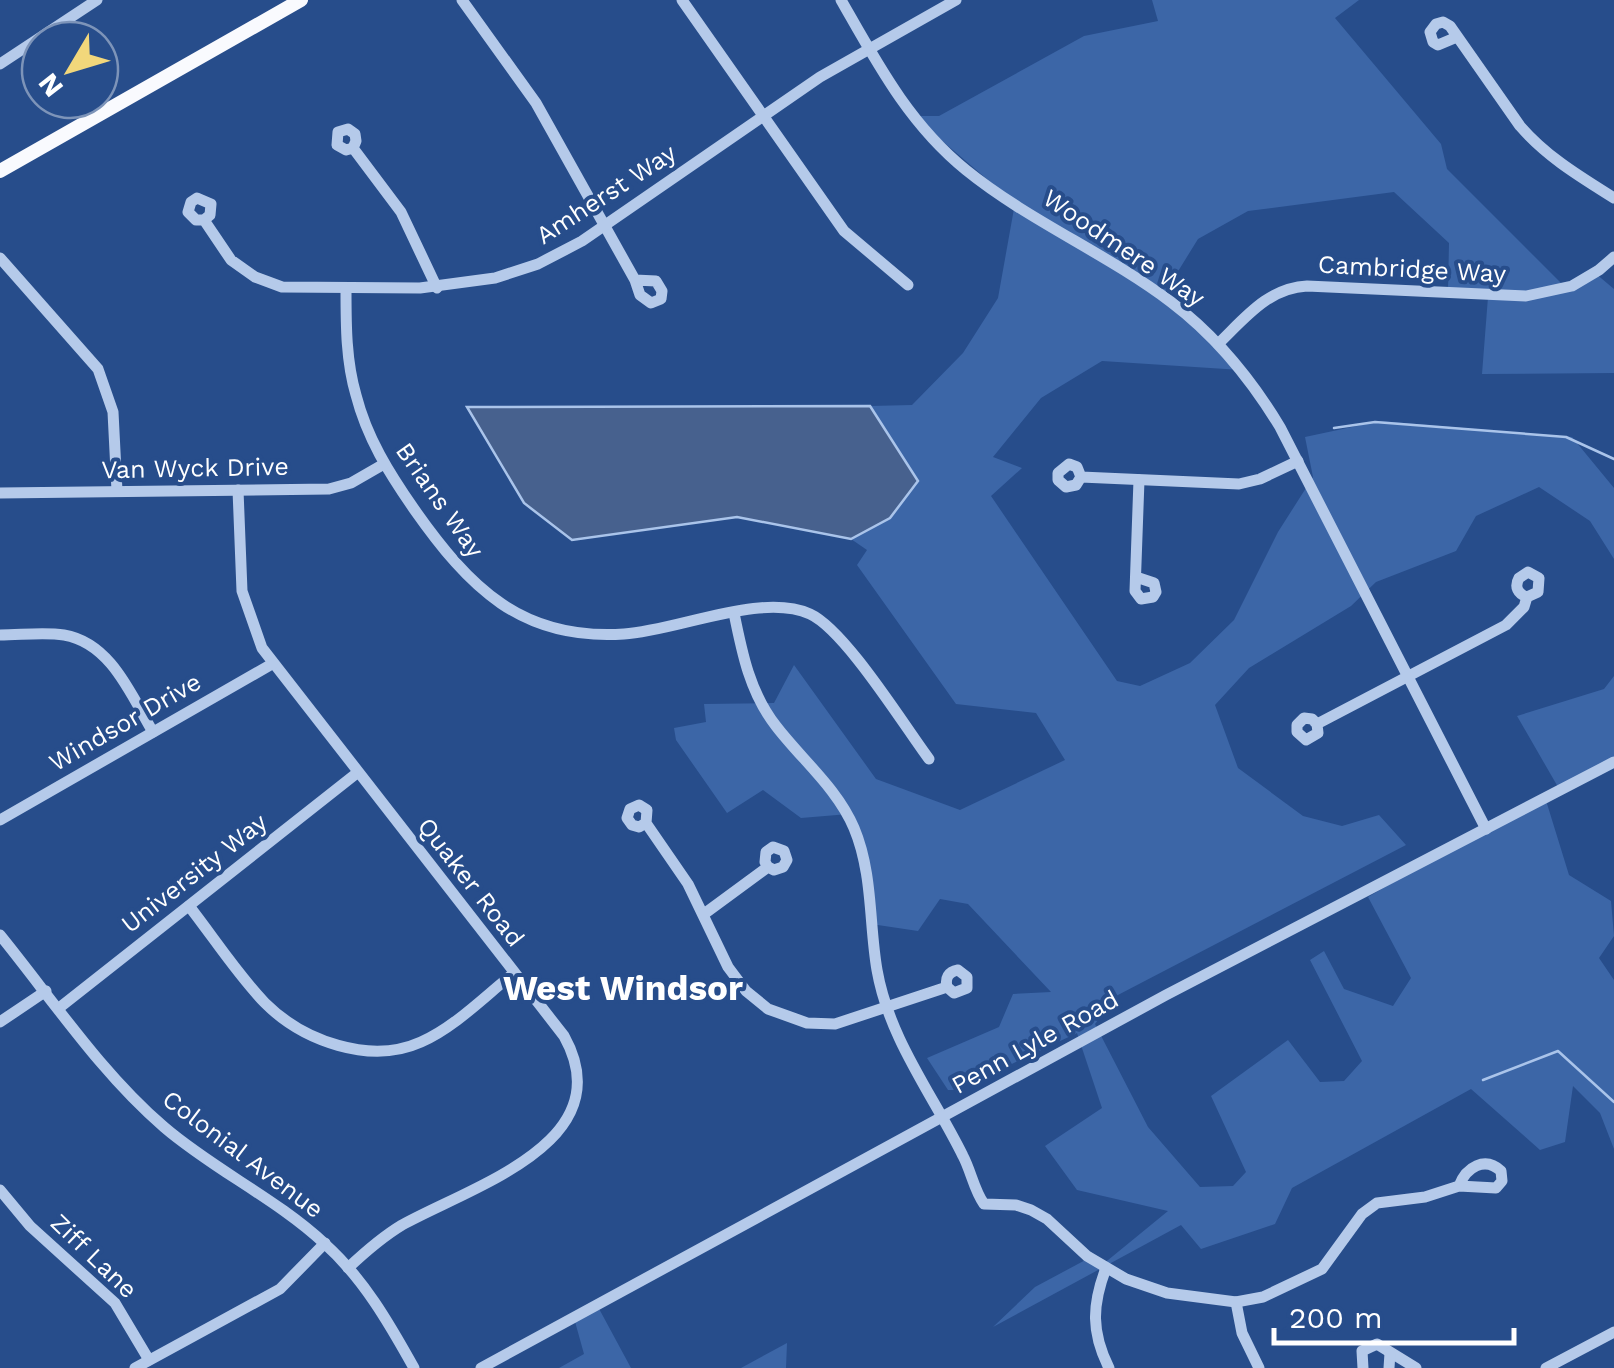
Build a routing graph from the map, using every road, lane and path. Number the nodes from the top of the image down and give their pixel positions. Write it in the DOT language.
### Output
graph roads {
  1 [pos="97,0"];
  2 [pos="301,0"];
  3 [pos="462,0"];
  4 [pos="682,0"];
  5 [pos="841,0"];
  6 [pos="954,1"];
  7 [pos="74,20"];
  8 [pos="1457,37"];
  9 [pos="868,49"];
  10 [pos="120,96"];
  11 [pos="764,116"];
  12 [pos="80,120"];
  13 [pos="352,148"];
  14 [pos="0,172"];
  15 [pos="1614,198"];
  16 [pos="204,220"];
  17 [pos="605,226"];
  18 [pos="1614,257"];
  19 [pos="0,258"];
  20 [pos="635,280"];
  21 [pos="908,285"];
  22 [pos="438,288"];
  23 [pos="346,290"];
  24 [pos="1218,344"];
  25 [pos="1298,461"];
  26 [pos="384,464"];
  27 [pos="1081,478"];
  28 [pos="1140,480"];
  29 [pos="238,490"];
  30 [pos="116,492"];
  31 [pos="0,493"];
  32 [pos="1136,577"];
  33 [pos="1528,597"];
  34 [pos="734,613"];
  35 [pos="0,635"];
  36 [pos="272,664"];
  37 [pos="1410,677"];
  38 [pos="1318,724"];
  39 [pos="153,732"];
  40 [pos="929,759"];
  41 [pos="1614,762"];
  42 [pos="357,773"];
  43 [pos="0,820"];
  44 [pos="646,823"];
  45 [pos="1486,829"];
  46 [pos="768,867"];
  47 [pos="189,906"];
  48 [pos="704,914"];
  49 [pos="0,934"];
  50 [pos="514,973"];
  51 [pos="946,987"];
  52 [pos="46,991"];
  53 [pos="59,1008"];
  54 [pos="887,1008"];
  55 [pos="0,1022"];
  56 [pos="942,1118"];
  57 [pos="1459,1186"];
  58 [pos="0,1190"];
  59 [pos="325,1243"];
  60 [pos="348,1268"];
  61 [pos="1106,1268"];
  62 [pos="1236,1302"];
  63 [pos="1614,1332"];
  64 [pos="1390,1353"];
  65 [pos="149,1360"];
  66 [pos="135,1368"];
  67 [pos="414,1368"];
  68 [pos="481,1368"];
  69 [pos="1109,1368"];
  70 [pos="1260,1368"];
  71 [pos="1363,1368"];
  72 [pos="1389,1368"];
  73 [pos="1416,1368"];
  74 [pos="1546,1368"];
  1 -- 7 [label="street"];
  2 -- 10 [label="main road"];
  3 -- 17 [label="street"];
  4 -- 11 [label="street"];
  5 -- 9 [label="street, Woodmere Way"];
  6 -- 9 [label="street, Amherst Way"];
  8 -- 15 [label="street"];
  9 -- 11 [label="street, Amherst Way"];
  9 -- 24 [label="street, Woodmere Way"];
  11 -- 17 [label="street, Amherst Way"];
  11 -- 21 [label="street"];
  12 -- 14 [label="main road"];
  13 -- 22 [label="street"];
  16 -- 23 [label="street, Amherst Way"];
  17 -- 20 [label="street"];
  17 -- 22 [label="street, Amherst Way"];
  18 -- 24 [label="street, Cambridge Way"];
  19 -- 30 [label="street"];
  22 -- 23 [label="street, Amherst Way"];
  23 -- 26 [label="street, Brians Way"];
  24 -- 25 [label="street, Woodmere Way"];
  25 -- 28 [label="street"];
  25 -- 37 [label="street, Woodmere Way"];
  26 -- 29 [label="street, Van Wyck Drive"];
  26 -- 34 [label="street, Brians Way"];
  27 -- 28 [label="street"];
  28 -- 32 [label="street"];
  29 -- 30 [label="street, Van Wyck Drive"];
  29 -- 36 [label="street, Quaker Road"];
  30 -- 31 [label="street, Van Wyck Drive"];
  33 -- 37 [label="street"];
  34 -- 40 [label="street, Brians Way"];
  34 -- 54 [label="street"];
  35 -- 39 [label="street"];
  36 -- 39 [label="street, Windsor Drive"];
  36 -- 42 [label="street, Quaker Road"];
  37 -- 38 [label="street"];
  37 -- 45 [label="street, Woodmere Way"];
  39 -- 43 [label="street, Windsor Drive"];
  41 -- 45 [label="street, Penn Lyle Road"];
  42 -- 47 [label="street, University Way"];
  42 -- 50 [label="street, Quaker Road"];
  44 -- 48 [label="street"];
  45 -- 56 [label="street, Penn Lyle Road"];
  46 -- 48 [label="street"];
  47 -- 50 [label="street"];
  47 -- 53 [label="street, University Way"];
  48 -- 54 [label="street"];
  49 -- 52 [label="street, Colonial Avenue"];
  50 -- 60 [label="street, Quaker Road"];
  51 -- 54 [label="street"];
  52 -- 53 [label="street, Colonial Avenue"];
  52 -- 55 [label="street"];
  53 -- 59 [label="street, Colonial Avenue"];
  54 -- 56 [label="street"];
  56 -- 61 [label="street"];
  56 -- 68 [label="street, Penn Lyle Road"];
  57 -- 57 [label="street"];
  57 -- 62 [label="street"];
  58 -- 65 [label="street, Ziff Lane"];
  59 -- 60 [label="street, Colonial Avenue"];
  59 -- 65 [label="street"];
  60 -- 67 [label="street, Colonial Avenue"];
  61 -- 62 [label="street"];
  61 -- 69 [label="street"];
  62 -- 70 [label="street"];
  63 -- 74 [label="street"];
  64 -- 71 [label="street"];
  64 -- 72 [label="street"];
  64 -- 73 [label="street"];
  65 -- 66 [label="street"];
}
